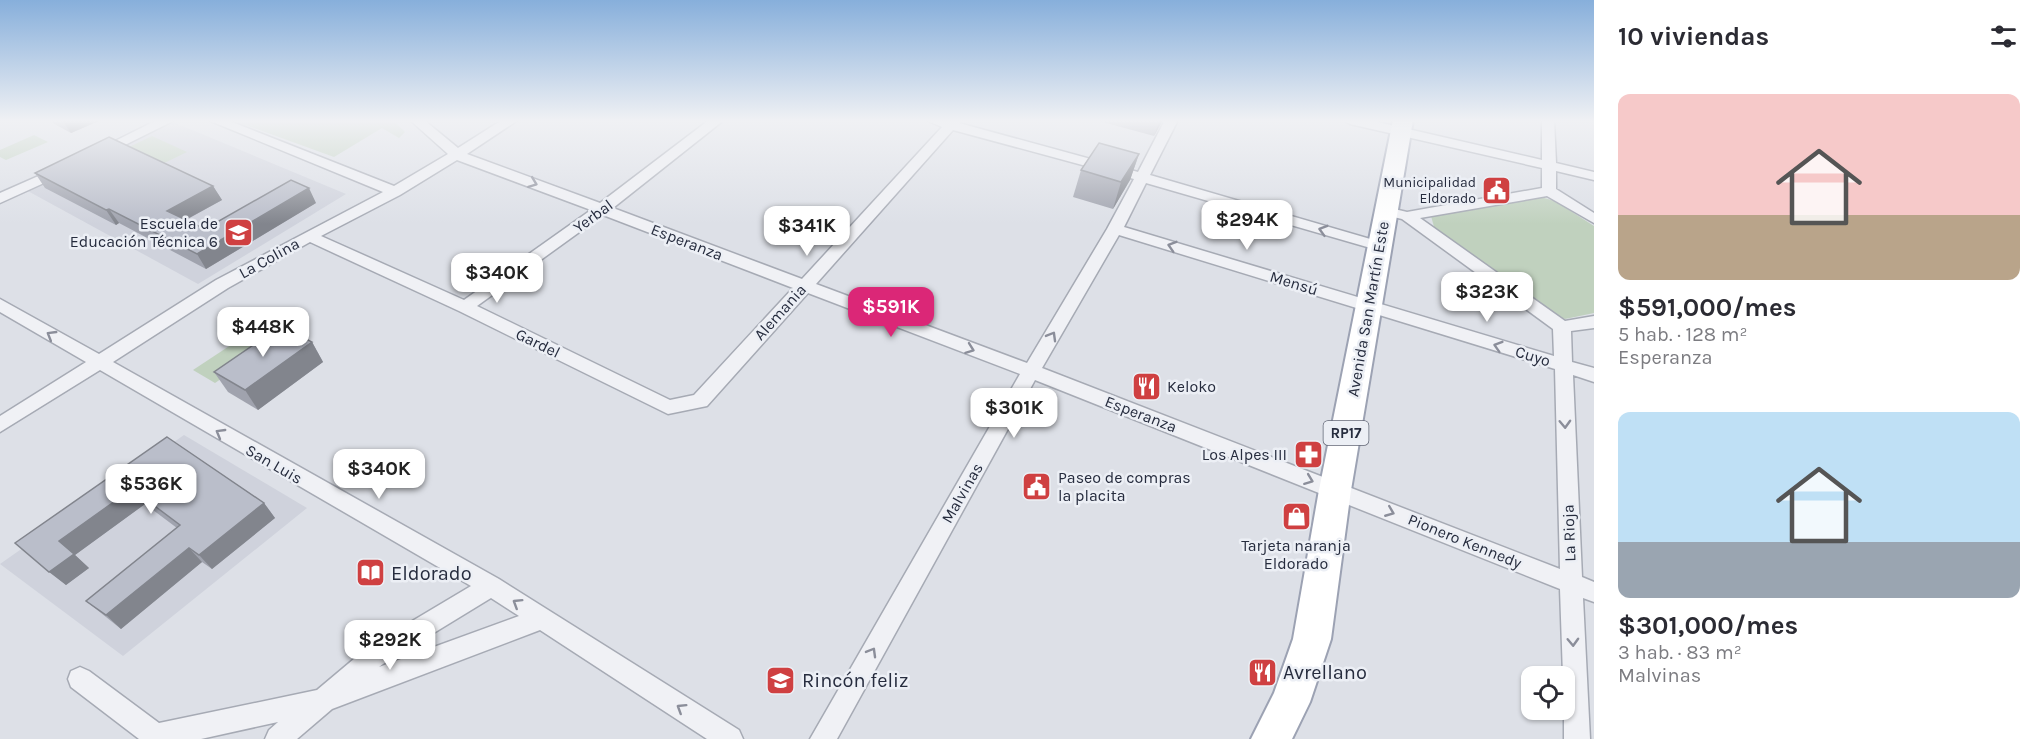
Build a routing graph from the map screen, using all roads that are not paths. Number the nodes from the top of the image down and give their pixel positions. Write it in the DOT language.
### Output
graph roads {
  1 [pos="95,154"];
  2 [pos="301,154"];
  3 [pos="673,154"];
  4 [pos="924,154"];
  5 [pos="1063,154"];
  6 [pos="1153,154"];
  7 [pos="1400,154"];
  8 [pos="1508,154"];
  9 [pos="1549,154"];
  10 [pos="458,155"];
  11 [pos="1549,165"];
  12 [pos="1594,176"];
  13 [pos="1141,177"];
  14 [pos="1549,191"];
  15 [pos="395,192"];
  16 [pos="0,199"];
  17 [pos="603,209"];
  18 [pos="1396,213"];
  19 [pos="1594,219"];
  20 [pos="1115,229"];
  21 [pos="309,236"];
  22 [pos="1379,246"];
  23 [pos="803,286"];
  24 [pos="0,305"];
  25 [pos="1369,306"];
  26 [pos="465,308"];
  27 [pos="1594,321"];
  28 [pos="1563,327"];
  29 [pos="98,363"];
  30 [pos="1563,366"];
  31 [pos="1031,371"];
  32 [pos="1594,375"];
  33 [pos="668,407"];
  34 [pos="0,425"];
  35 [pos="1335,490"];
  36 [pos="1571,584"];
  37 [pos="491,586"];
  38 [pos="1594,592"];
  39 [pos="541,619"];
  40 [pos="80,679"];
  41 [pos="321,701"];
  42 [pos="155,738"];
  43 [pos="278,739"];
  44 [pos="730,739"];
  45 [pos="822,739"];
  46 [pos="1271,739"];
  47 [pos="1577,739"];
  1 -- 16 [label="street"];
  2 -- 15 [label="street"];
  3 -- 17 [label="street, Yerbal"];
  4 -- 23 [label="street, Alemania"];
  5 -- 13 [label="street"];
  6 -- 13 [label="street, Malvinas"];
  7 -- 18 [label="main road, Avenida San Martín Este / RP17"];
  8 -- 11 [label="street"];
  9 -- 11 [label="street"];
  10 -- 15 [label="street, La Colina"];
  10 -- 17 [label="street, Esperanza, one-way"];
  11 -- 12 [label="street"];
  11 -- 14 [label="street"];
  13 -- 20 [label="street, Malvinas"];
  22 -- 13 [label="street, one-way"];
  14 -- 18 [label="street"];
  14 -- 19 [label="street"];
  15 -- 21 [label="street, La Colina"];
  17 -- 23 [label="street, Esperanza"];
  17 -- 26 [label="street, Yerbal"];
  18 -- 22 [label="main road, Avenida San Martín Este / RP17"];
  18 -- 28 [label="street"];
  25 -- 20 [label="street, Mensú, one-way"];
  31 -- 20 [label="street, Malvinas, one-way"];
  21 -- 26 [label="street, Gardel"];
  21 -- 29 [label="street, La Colina"];
  22 -- 25 [label="main road, Avenida San Martín Este / RP17"];
  23 -- 31 [label="street, Esperanza, one-way"];
  23 -- 33 [label="street, Alemania"];
  29 -- 24 [label="street, San Luis, one-way"];
  30 -- 25 [label="street, Cuyo, one-way"];
  25 -- 35 [label="main road, Avenida San Martín Este / RP17"];
  26 -- 33 [label="street, Gardel"];
  27 -- 28 [label="street"];
  28 -- 30 [label="street, La Rioja"];
  29 -- 34 [label="street, La Colina"];
  37 -- 29 [label="street, San Luis, one-way"];
  30 -- 32 [label="street, Cuyo"];
  30 -- 36 [label="street, La Rioja, one-way"];
  31 -- 35 [label="street, Esperanza, one-way"];
  45 -- 31 [label="street, Malvinas, one-way"];
  35 -- 36 [label="street, Pionero Kennedy, one-way"];
  35 -- 46 [label="main road, Avenida San Martín Este / RP17"];
  36 -- 38 [label="street, Pionero Kennedy"];
  36 -- 47 [label="street, La Rioja, one-way"];
  39 -- 37 [label="street, San Luis, one-way"];
  37 -- 41 [label="street"];
  39 -- 41 [label="street"];
  44 -- 39 [label="street, San Luis, one-way"];
  40 -- 42 [label="street"];
  41 -- 42 [label="street"];
  41 -- 43 [label="street"];
}
